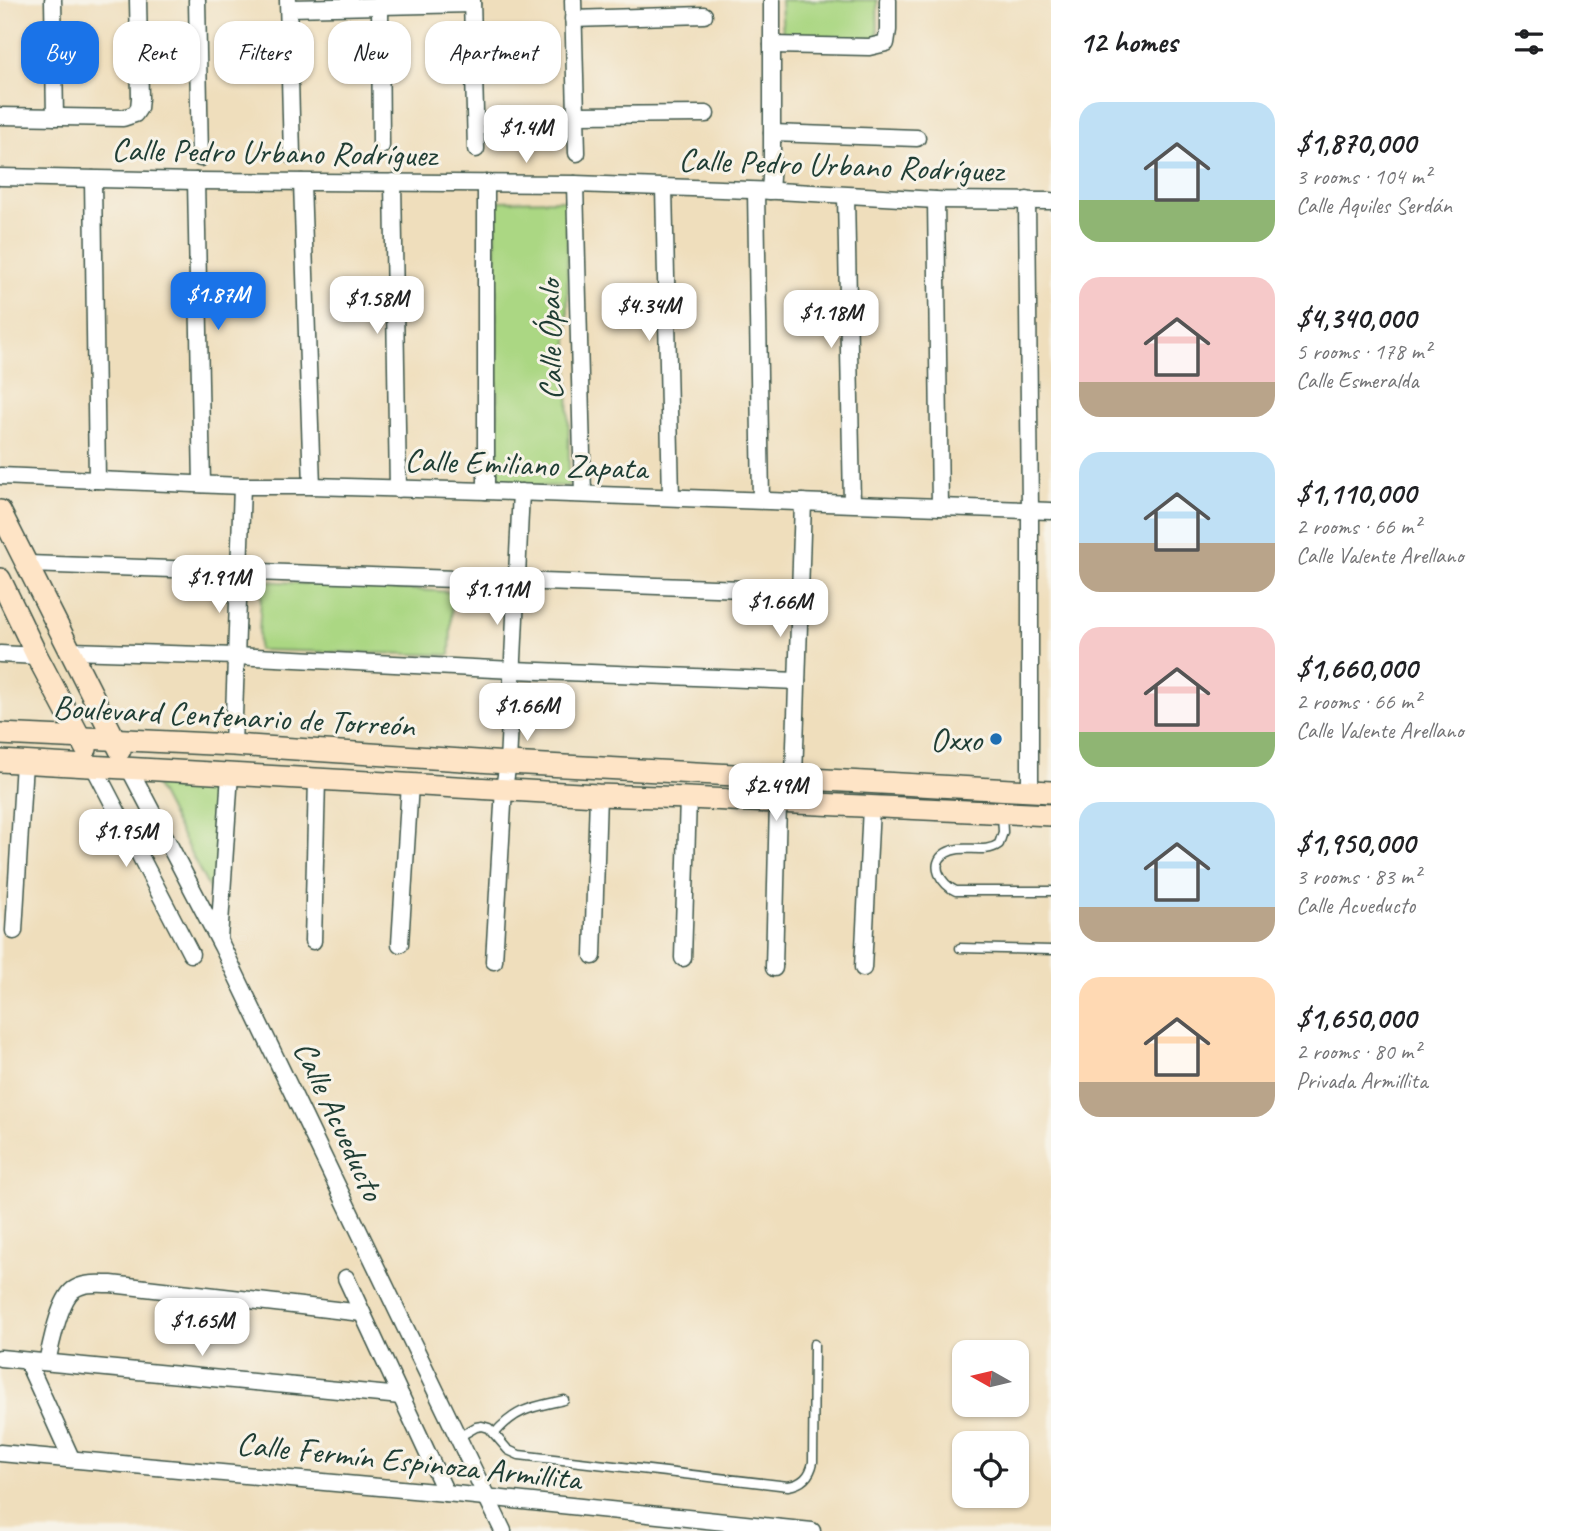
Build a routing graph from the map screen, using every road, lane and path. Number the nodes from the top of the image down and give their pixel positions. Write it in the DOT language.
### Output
graph roads {
  1 [pos="53,0"];
  2 [pos="138,0"];
  3 [pos="197,0"];
  4 [pos="573,0"];
  5 [pos="772,0"];
  6 [pos="888,0"];
  7 [pos="472,2"];
  8 [pos="288,4"];
  9 [pos="380,6"];
  10 [pos="704,15"];
  11 [pos="573,19"];
  12 [pos="772,45"];
  13 [pos="706,114"];
  14 [pos="576,115"];
  15 [pos="0,116"];
  16 [pos="55,117"];
  17 [pos="772,132"];
  18 [pos="917,138"];
  19 [pos="381,146"];
  20 [pos="476,149"];
  21 [pos="577,153"];
  22 [pos="292,156"];
  23 [pos="200,158"];
  24 [pos="0,177"];
  25 [pos="93,179"];
  26 [pos="196,181"];
  27 [pos="302,182"];
  28 [pos="393,182"];
  29 [pos="486,183"];
  30 [pos="575,184"];
  31 [pos="664,188"];
  32 [pos="763,191"];
  33 [pos="846,196"];
  34 [pos="936,200"];
  35 [pos="1027,200"];
  36 [pos="1051,201"];
  37 [pos="0,476"];
  38 [pos="97,480"];
  39 [pos="202,484"];
  40 [pos="242,486"];
  41 [pos="312,486"];
  42 [pos="398,489"];
  43 [pos="486,491"];
  44 [pos="521,492"];
  45 [pos="583,494"];
  46 [pos="671,497"];
  47 [pos="761,500"];
  48 [pos="803,502"];
  49 [pos="852,503"];
  50 [pos="940,507"];
  51 [pos="1030,510"];
  52 [pos="0,511"];
  53 [pos="1051,511"];
  54 [pos="28,564"];
  55 [pos="239,572"];
  56 [pos="0,579"];
  57 [pos="518,581"];
  58 [pos="800,591"];
  59 [pos="70,651"];
  60 [pos="0,654"];
  61 [pos="37,656"];
  62 [pos="236,656"];
  63 [pos="513,670"];
  64 [pos="797,681"];
  65 [pos="0,734"];
  66 [pos="81,738"];
  67 [pos="115,740"];
  68 [pos="233,745"];
  69 [pos="0,761"];
  70 [pos="23,762"];
  71 [pos="94,767"];
  72 [pos="129,768"];
  73 [pos="230,774"];
  74 [pos="506,776"];
  75 [pos="794,777"];
  76 [pos="323,779"];
  77 [pos="410,783"];
  78 [pos="1041,791"];
  79 [pos="598,795"];
  80 [pos="688,798"];
  81 [pos="778,802"];
  82 [pos="870,807"];
  83 [pos="1002,813"];
  84 [pos="1051,816"];
  85 [pos="1051,891"];
  86 [pos="14,931"];
  87 [pos="219,939"];
  88 [pos="313,941"];
  89 [pos="400,944"];
  90 [pos="960,947"];
  91 [pos="1051,950"];
  92 [pos="191,954"];
  93 [pos="593,956"];
  94 [pos="683,958"];
  95 [pos="495,961"];
  96 [pos="774,968"];
  97 [pos="863,968"];
  98 [pos="346,1278"];
  99 [pos="362,1313"];
  100 [pos="814,1344"];
  101 [pos="1,1355"];
  102 [pos="27,1361"];
  103 [pos="47,1362"];
  104 [pos="401,1395"];
  105 [pos="564,1400"];
  106 [pos="495,1433"];
  107 [pos="457,1438"];
  108 [pos="0,1453"];
  109 [pos="71,1458"];
  110 [pos="446,1493"];
  111 [pos="486,1498"];
  112 [pos="503,1531"];
  113 [pos="812,1531"];
  1 -- 16 [label="street"];
  2 -- 16 [label="street"];
  3 -- 23 [label="street"];
  4 -- 11 [label="street"];
  5 -- 12 [label="street"];
  6 -- 12 [label="street"];
  7 -- 9 [label="street"];
  7 -- 20 [label="street"];
  8 -- 9 [label="street"];
  8 -- 22 [label="street"];
  9 -- 19 [label="street"];
  10 -- 11 [label="street"];
  11 -- 14 [label="street"];
  12 -- 17 [label="street"];
  13 -- 14 [label="street"];
  14 -- 21 [label="street"];
  15 -- 16 [label="street"];
  17 -- 18 [label="street"];
  17 -- 32 [label="street"];
  24 -- 25 [label="street, Calle Pedro Urbano Rodríguez"];
  25 -- 26 [label="street, Calle Pedro Urbano Rodríguez"];
  25 -- 38 [label="street"];
  26 -- 27 [label="street, Calle Pedro Urbano Rodríguez"];
  26 -- 39 [label="street"];
  27 -- 28 [label="street, Calle Pedro Urbano Rodríguez"];
  27 -- 41 [label="street"];
  28 -- 29 [label="street, Calle Pedro Urbano Rodríguez"];
  28 -- 42 [label="street"];
  29 -- 30 [label="street, Calle Pedro Urbano Rodríguez"];
  29 -- 43 [label="street"];
  30 -- 31 [label="street, Calle Pedro Urbano Rodríguez"];
  30 -- 45 [label="street, Calle Ópalo"];
  31 -- 32 [label="street, Calle Pedro Urbano Rodríguez"];
  31 -- 46 [label="street"];
  32 -- 33 [label="street, Calle Pedro Urbano Rodríguez"];
  32 -- 47 [label="street"];
  33 -- 34 [label="street, Calle Pedro Urbano Rodríguez"];
  33 -- 49 [label="street"];
  34 -- 35 [label="street, Calle Pedro Urbano Rodríguez"];
  34 -- 50 [label="street"];
  35 -- 36 [label="street, Calle Pedro Urbano Rodríguez"];
  35 -- 51 [label="street"];
  37 -- 38 [label="street, Calle Emiliano Zapata"];
  38 -- 39 [label="street, Calle Emiliano Zapata"];
  39 -- 40 [label="street, Calle Emiliano Zapata"];
  40 -- 41 [label="street, Calle Emiliano Zapata"];
  40 -- 55 [label="street"];
  41 -- 42 [label="street, Calle Emiliano Zapata"];
  42 -- 43 [label="street, Calle Emiliano Zapata"];
  43 -- 44 [label="street, Calle Emiliano Zapata"];
  44 -- 45 [label="street, Calle Emiliano Zapata"];
  44 -- 57 [label="street"];
  45 -- 46 [label="street, Calle Emiliano Zapata"];
  46 -- 47 [label="street, Calle Emiliano Zapata"];
  47 -- 48 [label="street, Calle Emiliano Zapata"];
  48 -- 49 [label="street, Calle Emiliano Zapata"];
  48 -- 58 [label="street"];
  49 -- 50 [label="street, Calle Emiliano Zapata"];
  50 -- 51 [label="street, Calle Emiliano Zapata"];
  51 -- 53 [label="street, Calle Emiliano Zapata"];
  51 -- 78 [label="street"];
  52 -- 54 [label="street, Calle Acueducto"];
  54 -- 55 [label="street"];
  54 -- 59 [label="street, Calle Acueducto"];
  55 -- 57 [label="street"];
  55 -- 62 [label="street"];
  56 -- 61 [label="street"];
  57 -- 58 [label="street"];
  57 -- 63 [label="street"];
  58 -- 64 [label="street"];
  59 -- 62 [label="street"];
  59 -- 67 [label="street, Calle Acueducto"];
  60 -- 61 [label="street"];
  61 -- 66 [label="street"];
  62 -- 63 [label="street"];
  62 -- 68 [label="street"];
  63 -- 64 [label="street"];
  63 -- 74 [label="street"];
  64 -- 75 [label="street"];
  65 -- 66 [label="street, Boulevard Centenario de Torreón"];
  66 -- 67 [label="street, Boulevard Centenario de Torreón"];
  66 -- 71 [label="street"];
  67 -- 68 [label="street, Boulevard Centenario de Torreón"];
  67 -- 72 [label="street, Calle Acueducto"];
  68 -- 74 [label="street, Boulevard Centenario de Torreón"];
  69 -- 70 [label="street, Boulevard Centenario de Torreón"];
  70 -- 71 [label="street, Boulevard Centenario de Torreón"];
  70 -- 86 [label="street"];
  71 -- 72 [label="street, Boulevard Centenario de Torreón"];
  71 -- 92 [label="street"];
  72 -- 73 [label="street, Boulevard Centenario de Torreón"];
  72 -- 87 [label="street, Calle Acueducto"];
  73 -- 76 [label="street, Boulevard Centenario de Torreón"];
  73 -- 87 [label="street"];
  74 -- 75 [label="street, Boulevard Centenario de Torreón"];
  74 -- 76 [label="street"];
  74 -- 77 [label="street, Boulevard Centenario de Torreón"];
  74 -- 79 [label="street, Boulevard Centenario de Torreón"];
  74 -- 95 [label="street"];
  75 -- 78 [label="street, Boulevard Centenario de Torreón"];
  76 -- 77 [label="street, Boulevard Centenario de Torreón"];
  76 -- 88 [label="street"];
  77 -- 89 [label="street"];
  79 -- 80 [label="street, Boulevard Centenario de Torreón"];
  79 -- 93 [label="street"];
  80 -- 81 [label="street, Boulevard Centenario de Torreón"];
  80 -- 94 [label="street"];
  81 -- 82 [label="street, Boulevard Centenario de Torreón"];
  81 -- 96 [label="street"];
  82 -- 83 [label="street, Boulevard Centenario de Torreón"];
  82 -- 97 [label="street"];
  83 -- 84 [label="street, Boulevard Centenario de Torreón"];
  83 -- 85 [label="lane"];
  87 -- 107 [label="street, Calle Acueducto"];
  90 -- 91 [label="lane"];
  98 -- 99 [label="street"];
  99 -- 103 [label="street"];
  99 -- 104 [label="street"];
  100 -- 106 [label="lane"];
  101 -- 102 [label="street"];
  102 -- 103 [label="street"];
  102 -- 109 [label="street"];
  103 -- 104 [label="street"];
  104 -- 110 [label="street"];
  105 -- 106 [label="lane"];
  106 -- 107 [label="lane"];
  107 -- 111 [label="street, Calle Acueducto"];
  108 -- 109 [label="street, Calle Fermín Espinoza Armillita"];
  109 -- 110 [label="street, Calle Fermín Espinoza Armillita"];
  110 -- 111 [label="street, Calle Fermín Espinoza Armillita"];
  111 -- 112 [label="street, Calle Acueducto"];
  111 -- 113 [label="street, Calle Fermín Espinoza Armillita"];
}
